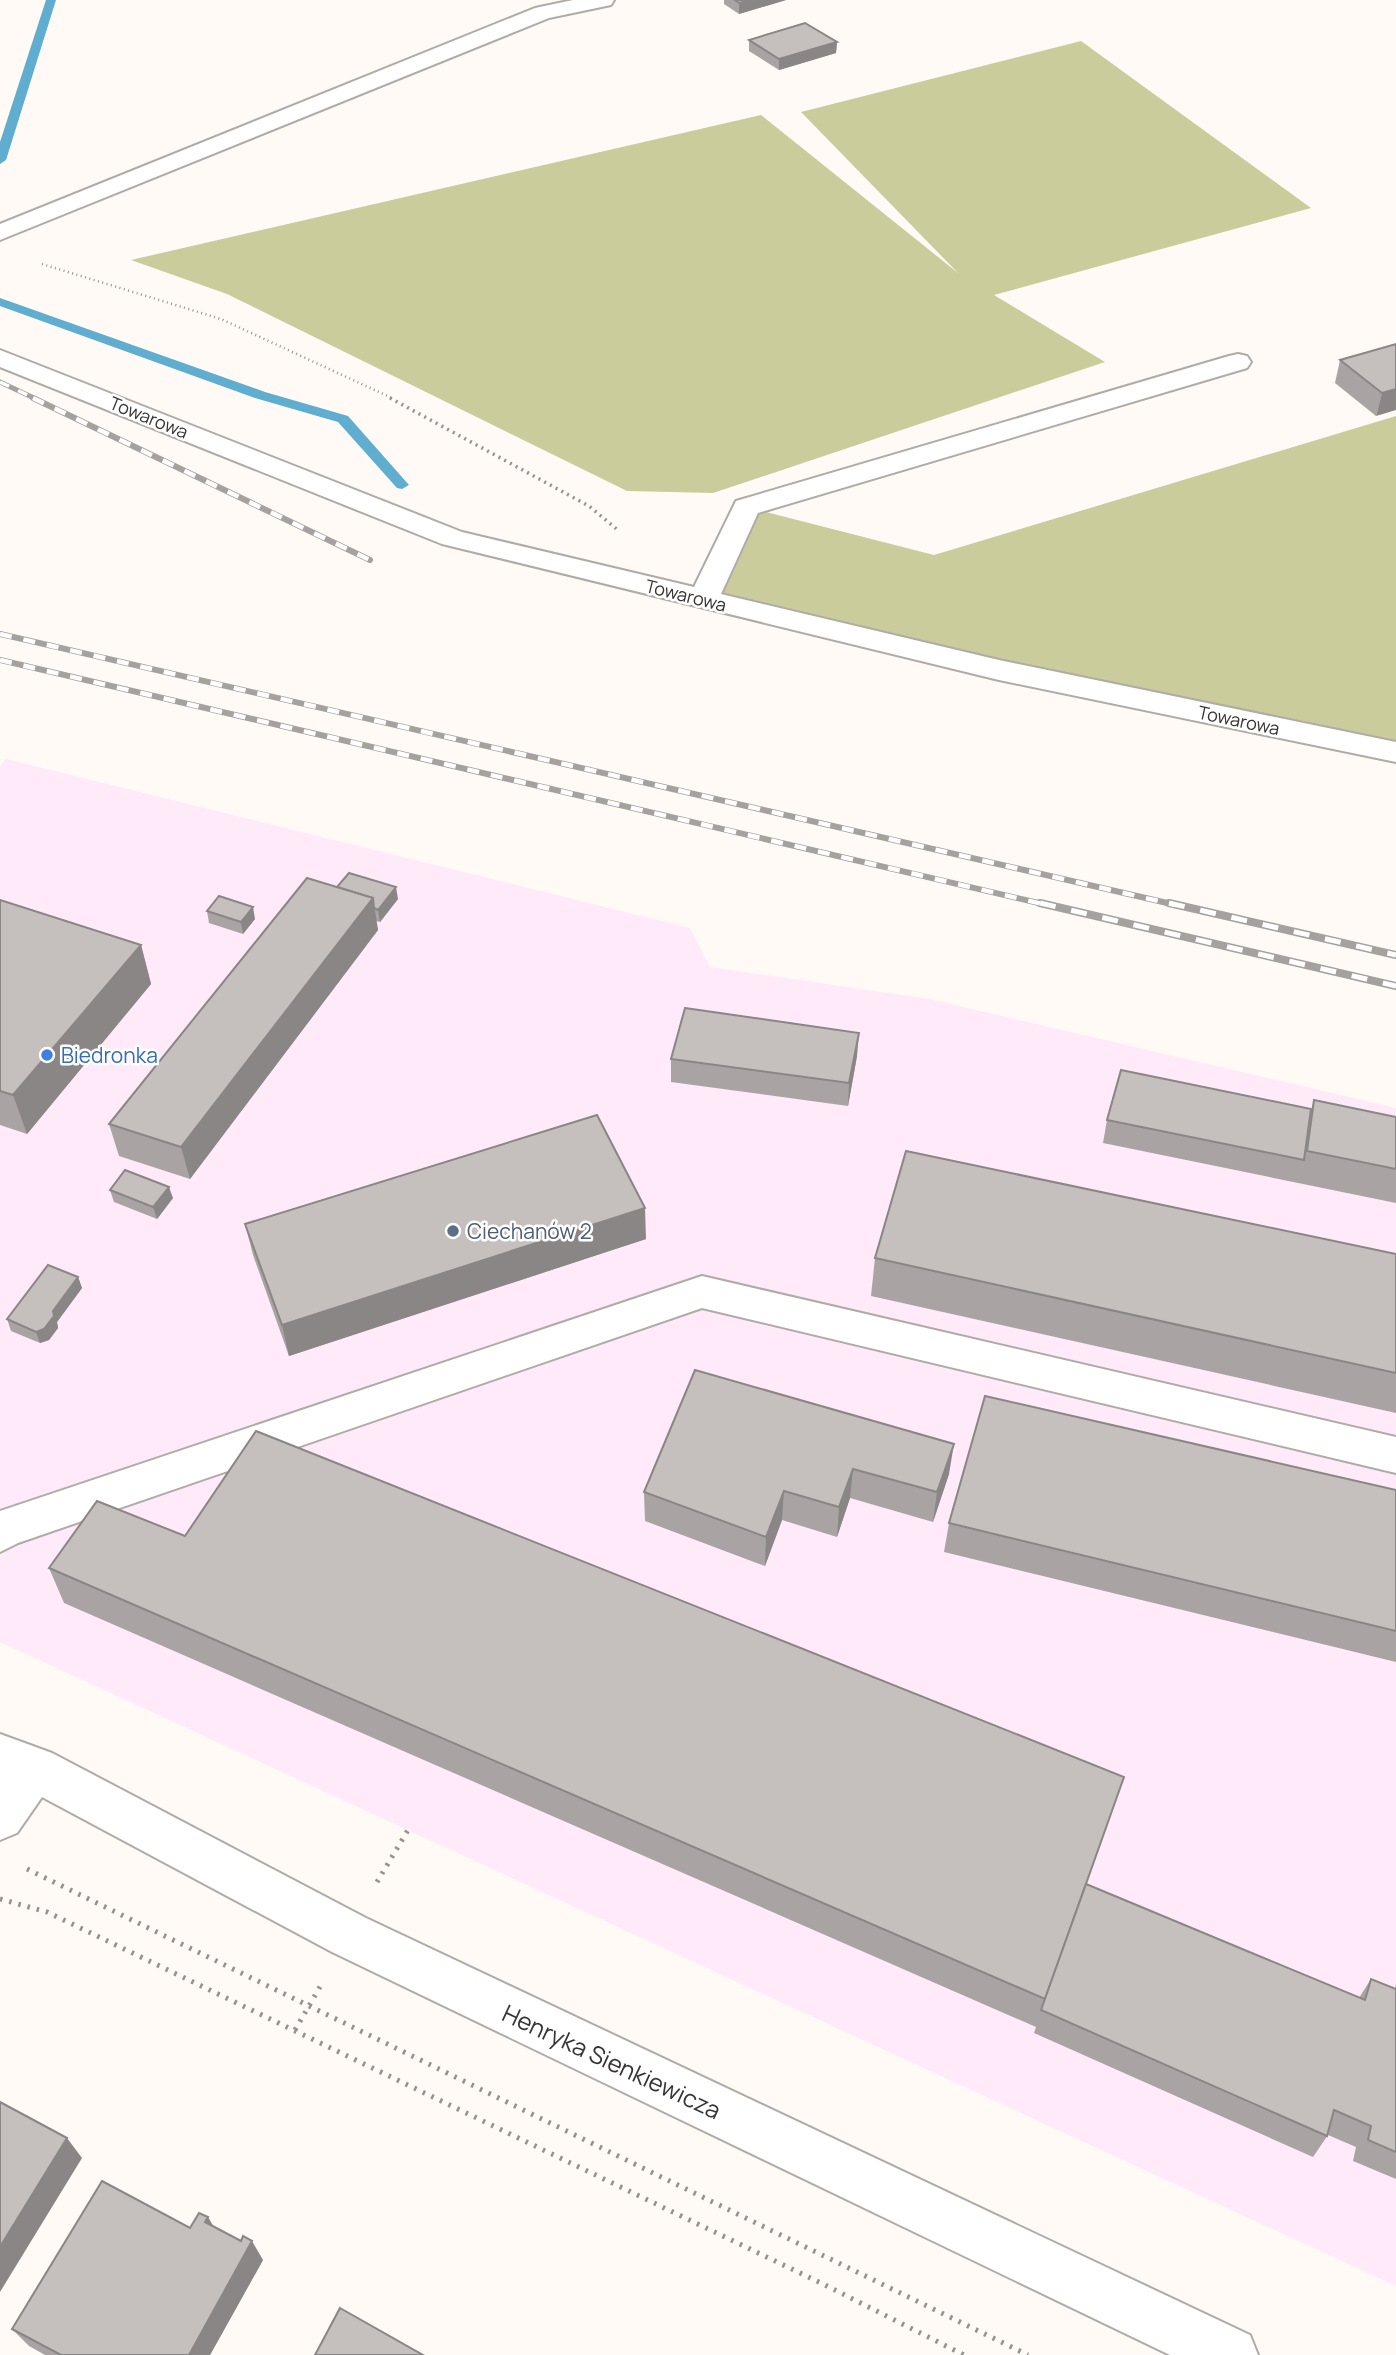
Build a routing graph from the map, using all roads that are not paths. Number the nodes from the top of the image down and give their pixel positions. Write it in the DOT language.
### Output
graph roads {
  1 [pos="603,0"];
  2 [pos="0,233"];
  3 [pos="0,358"];
  4 [pos="1238,362"];
  5 [pos="704,599"];
  6 [pos="1396,752"];
  7 [pos="1396,1455"];
  8 [pos="0,1533"];
  9 [pos="18,1763"];
  10 [pos="0,1818"];
  11 [pos="1230,2355"];
  1 -- 2 [label="street"];
  3 -- 5 [label="street, Towarowa"];
  4 -- 5 [label="street"];
  5 -- 6 [label="street, Towarowa"];
  7 -- 8 [label="street"];
  9 -- 10 [label="street"];
  9 -- 11 [label="street, Henryka Sienkiewicza"];
}
